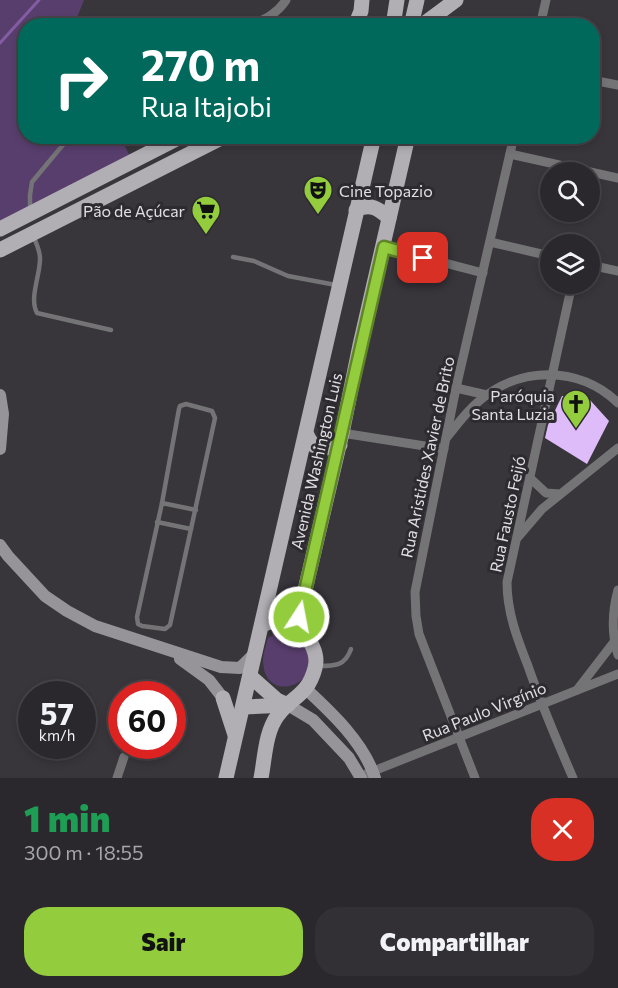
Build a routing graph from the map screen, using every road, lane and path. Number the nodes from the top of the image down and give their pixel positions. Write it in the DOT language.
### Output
graph roads {
  1 [pos="286,0"];
  2 [pos="362,0"];
  3 [pos="397,0"];
  4 [pos="402,0"];
  5 [pos="417,0"];
  6 [pos="456,0"];
  7 [pos="546,0"];
  8 [pos="266,18"];
  9 [pos="358,18"];
  10 [pos="394,18"];
  11 [pos="409,18"];
  12 [pos="415,18"];
  13 [pos="438,18"];
  14 [pos="542,18"];
  15 [pos="600,82"];
  16 [pos="618,85"];
  17 [pos="64,144"];
  18 [pos="166,144"];
  19 [pos="209,144"];
  20 [pos="369,144"];
  21 [pos="405,144"];
  22 [pos="512,144"];
  23 [pos="510,154"];
  24 [pos="618,178"];
  25 [pos="357,210"];
  26 [pos="30,214"];
  27 [pos="389,218"];
  28 [pos="0,229"];
  29 [pos="32,234"];
  30 [pos="490,242"];
  31 [pos="384,247"];
  32 [pos="0,250"];
  33 [pos="540,254"];
  34 [pos="233,256"];
  35 [pos="600,268"];
  36 [pos="618,272"];
  37 [pos="483,273"];
  38 [pos="339,285"];
  39 [pos="570,294"];
  40 [pos="111,330"];
  41 [pos="552,373"];
  42 [pos="456,388"];
  43 [pos="0,395"];
  44 [pos="487,395"];
  45 [pos="618,403"];
  46 [pos="307,435"];
  47 [pos="341,439"];
  48 [pos="444,445"];
  49 [pos="618,448"];
  50 [pos="0,449"];
  51 [pos="530,478"];
  52 [pos="560,494"];
  53 [pos="162,502"];
  54 [pos="196,510"];
  55 [pos="158,522"];
  56 [pos="191,529"];
  57 [pos="517,539"];
  58 [pos="0,545"];
  59 [pos="618,590"];
  60 [pos="262,625"];
  61 [pos="301,627"];
  62 [pos="614,642"];
  63 [pos="351,649"];
  64 [pos="167,650"];
  65 [pos="256,651"];
  66 [pos="618,655"];
  67 [pos="316,666"];
  68 [pos="618,674"];
  69 [pos="250,676"];
  70 [pos="306,689"];
  71 [pos="577,690"];
  72 [pos="222,698"];
  73 [pos="541,704"];
  74 [pos="288,705"];
  75 [pos="243,707"];
  76 [pos="459,737"];
  77 [pos="236,739"];
  78 [pos="123,759"];
  79 [pos="374,775"];
  80 [pos="361,777"];
  81 [pos="117,778"];
  82 [pos="226,778"];
  83 [pos="261,778"];
  84 [pos="475,778"];
  85 [pos="573,778"];
  1 -- 8 [label="street"];
  2 -- 9 [label="main road"];
  3 -- 10 [label="main road"];
  4 -- 11 [label="main road"];
  5 -- 12 [label="main road"];
  6 -- 13 [label="main road"];
  7 -- 14 [label="street"];
  15 -- 16 [label="street"];
  17 -- 26 [label="lane"];
  18 -- 26 [label="main road"];
  19 -- 29 [label="main road"];
  20 -- 25 [label="main road, Avenida Washington Luis"];
  21 -- 27 [label="main road, Avenida Washington Luis"];
  22 -- 23 [label="street, Rua Aristides Xavier de Brito"];
  23 -- 24 [label="street"];
  23 -- 30 [label="street, Rua Aristides Xavier de Brito"];
  25 -- 27 [label="main road"];
  25 -- 38 [label="main road, Avenida Washington Luis"];
  26 -- 28 [label="main road"];
  27 -- 31 [label="main road, Avenida Washington Luis"];
  29 -- 32 [label="main road"];
  29 -- 40 [label="lane"];
  30 -- 33 [label="street"];
  30 -- 37 [label="street, Rua Aristides Xavier de Brito"];
  31 -- 37 [label="street"];
  31 -- 47 [label="main road, Avenida Washington Luis"];
  34 -- 38 [label="lane"];
  35 -- 36 [label="street"];
  37 -- 42 [label="street, Rua Aristides Xavier de Brito"];
  38 -- 46 [label="main road, Avenida Washington Luis"];
  39 -- 41 [label="street, Rua Fausto Feijó"];
  41 -- 44 [label="street"];
  41 -- 45 [label="street"];
  41 -- 51 [label="street, Rua Fausto Feijó"];
  42 -- 44 [label="street"];
  42 -- 48 [label="street, Rua Aristides Xavier de Brito"];
  43 -- 50 [label="street"];
  44 -- 48 [label="street"];
  46 -- 47 [label="main road"];
  46 -- 60 [label="main road, Avenida Washington Luis"];
  47 -- 48 [label="street"];
  47 -- 61 [label="main road, Avenida Washington Luis"];
  48 -- 76 [label="street, Rua Aristides Xavier de Brito"];
  49 -- 52 [label="street"];
  51 -- 52 [label="street"];
  51 -- 57 [label="street, Rua Fausto Feijó"];
  52 -- 57 [label="street"];
  53 -- 54 [label="lane"];
  53 -- 54 [label="lane"];
  53 -- 55 [label="lane"];
  54 -- 56 [label="lane"];
  55 -- 56 [label="lane"];
  55 -- 56 [label="lane"];
  57 -- 73 [label="street, Rua Fausto Feijó"];
  58 -- 64 [label="street"];
  59 -- 62 [label="street"];
  60 -- 61 [label="main road"];
  60 -- 65 [label="main road, Avenida Washington Luis"];
  61 -- 67 [label="main road"];
  62 -- 66 [label="street"];
  62 -- 71 [label="street"];
  63 -- 67 [label="lane"];
  64 -- 65 [label="street"];
  64 -- 72 [label="street"];
  65 -- 69 [label="main road, Avenida Washington Luis"];
  67 -- 70 [label="main road"];
  68 -- 71 [label="street, Rua Paulo Virgínio"];
  69 -- 74 [label="main road"];
  69 -- 75 [label="main road, Avenida Washington Luis"];
  70 -- 74 [label="main road"];
  70 -- 79 [label="street"];
  71 -- 73 [label="street, Rua Paulo Virgínio"];
  72 -- 75 [label="street"];
  72 -- 77 [label="main road"];
  73 -- 76 [label="street, Rua Paulo Virgínio"];
  73 -- 85 [label="street, Rua Fausto Feijó"];
  74 -- 75 [label="main road"];
  74 -- 80 [label="street"];
  74 -- 83 [label="main road"];
  75 -- 77 [label="main road, Avenida Washington Luis"];
  76 -- 79 [label="street, Rua Paulo Virgínio"];
  76 -- 84 [label="street, Rua Aristides Xavier de Brito"];
  77 -- 82 [label="main road, Avenida Washington Luis"];
  78 -- 81 [label="street"];
  79 -- 80 [label="street, Rua Paulo Virgínio"];
}
